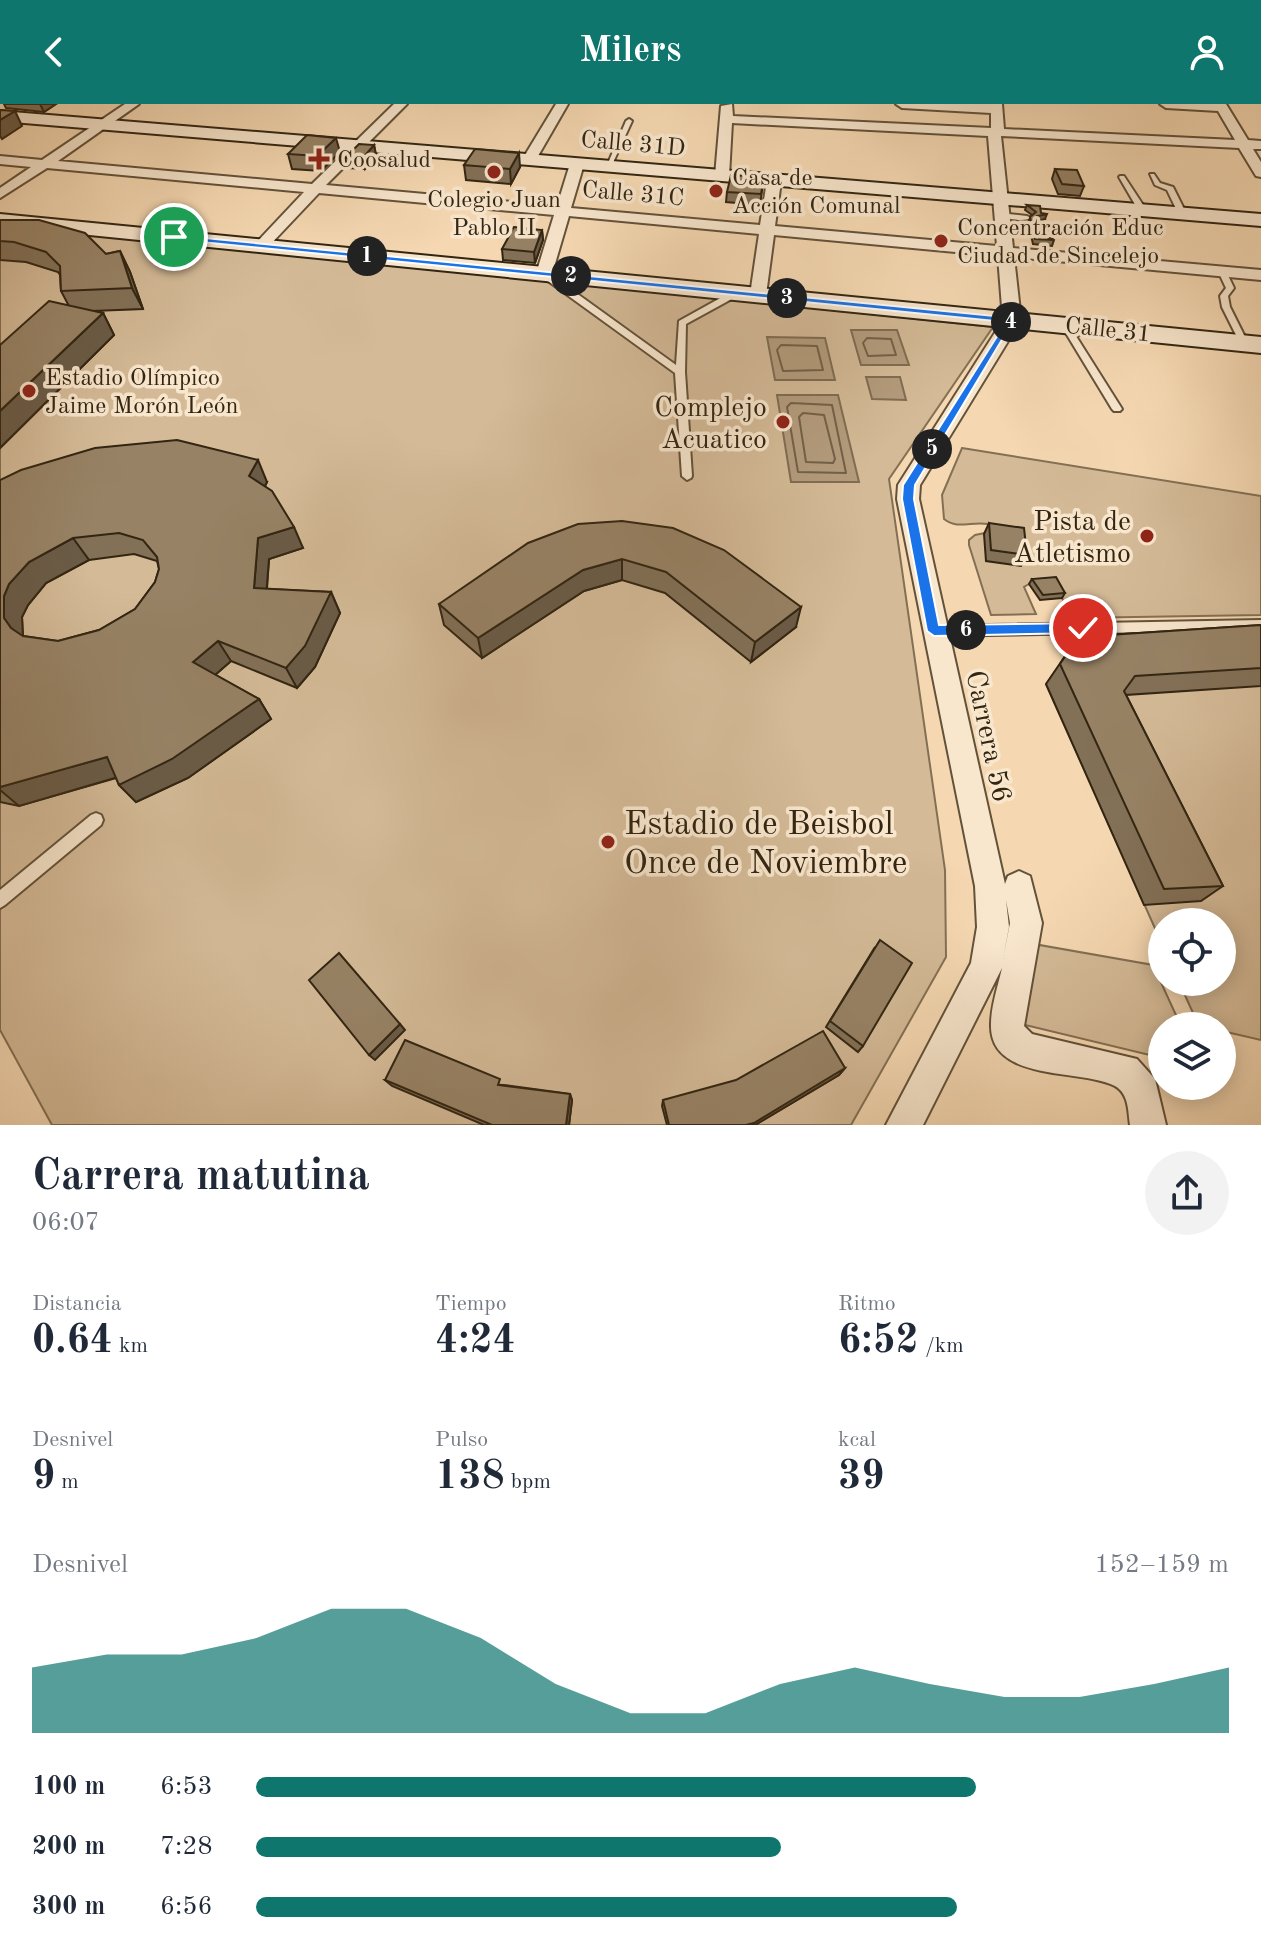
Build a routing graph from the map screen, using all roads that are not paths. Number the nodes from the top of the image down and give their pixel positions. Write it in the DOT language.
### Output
graph roads {
  1 [pos="133,104"];
  2 [pos="401,104"];
  3 [pos="541,104"];
  4 [pos="727,104"];
  5 [pos="902,104"];
  6 [pos="1166,104"];
  7 [pos="561,105"];
  8 [pos="1222,106"];
  9 [pos="990,108"];
  10 [pos="0,116"];
  11 [pos="724,119"];
  12 [pos="629,121"];
  13 [pos="103,124"];
  14 [pos="994,133"];
  15 [pos="1244,144"];
  16 [pos="1261,145"];
  17 [pos="356,146"];
  18 [pos="0,160"];
  19 [pos="529,160"];
  20 [pos="44,164"];
  21 [pos="577,164"];
  22 [pos="608,167"];
  23 [pos="1261,173"];
  24 [pos="1152,175"];
  25 [pos="722,176"];
  26 [pos="1122,177"];
  27 [pos="774,181"];
  28 [pos="315,188"];
  29 [pos="0,194"];
  30 [pos="1001,207"];
  31 [pos="563,211"];
  32 [pos="1143,211"];
  33 [pos="1182,213"];
  34 [pos="1027,218"];
  35 [pos="0,220"];
  36 [pos="1261,220"];
  37 [pos="1041,225"];
  38 [pos="767,230"];
  39 [pos="261,246"];
  40 [pos="1052,247"];
  41 [pos="1005,251"];
  42 [pos="1222,271"];
  43 [pos="544,274"];
  44 [pos="1261,275"];
  45 [pos="747,294"];
  46 [pos="1012,320"];
  47 [pos="1065,325"];
  48 [pos="1253,344"];
  49 [pos="680,372"];
  50 [pos="1117,409"];
  51 [pos="687,476"];
  52 [pos="1261,625"];
  53 [pos="934,631"];
  54 [pos="96,820"];
  55 [pos="1019,886"];
  56 [pos="0,900"];
  57 [pos="904,1125"];
  58 [pos="1148,1125"];
  1 -- 13 [label="street"];
  2 -- 17 [label="street"];
  3 -- 7 [label="street"];
  4 -- 11 [label="street"];
  5 -- 9 [label="street"];
  6 -- 8 [label="street"];
  7 -- 19 [label="street"];
  8 -- 15 [label="street"];
  9 -- 14 [label="street"];
  10 -- 13 [label="street, Calle 31D"];
  11 -- 14 [label="street"];
  11 -- 25 [label="street"];
  12 -- 22 [label="lane"];
  13 -- 17 [label="street, Calle 31D"];
  13 -- 20 [label="street"];
  14 -- 15 [label="street"];
  14 -- 30 [label="street"];
  15 -- 16 [label="street"];
  15 -- 23 [label="street"];
  17 -- 19 [label="street, Calle 31D"];
  17 -- 28 [label="street"];
  18 -- 20 [label="street, Calle 31C"];
  19 -- 21 [label="street, Calle 31D"];
  20 -- 28 [label="street, Calle 31C"];
  20 -- 29 [label="street"];
  21 -- 22 [label="street, Calle 31D"];
  21 -- 31 [label="street"];
  22 -- 25 [label="street, Calle 31D"];
  24 -- 33 [label="lane"];
  25 -- 27 [label="street, Calle 31D"];
  26 -- 32 [label="lane"];
  27 -- 30 [label="street, Calle 31D"];
  27 -- 38 [label="street"];
  28 -- 31 [label="street, Calle 31C"];
  28 -- 39 [label="street"];
  30 -- 32 [label="street, Calle 31D"];
  30 -- 34 [label="lane"];
  30 -- 41 [label="street"];
  31 -- 38 [label="street, Calle 31C"];
  31 -- 43 [label="street"];
  32 -- 33 [label="street, Calle 31D"];
  33 -- 36 [label="street, Calle 31D"];
  35 -- 39 [label="street, Calle 31"];
  37 -- 40 [label="lane"];
  38 -- 41 [label="street, Calle 31C"];
  38 -- 45 [label="street"];
  39 -- 43 [label="street, Calle 31"];
  40 -- 41 [label="street, Calle 31C"];
  40 -- 42 [label="street, Calle 31C"];
  41 -- 46 [label="street"];
  42 -- 44 [label="street, Calle 31C"];
  42 -- 48 [label="lane"];
  43 -- 45 [label="street, Calle 31"];
  43 -- 49 [label="lane"];
  45 -- 46 [label="street, Calle 31"];
  45 -- 49 [label="lane"];
  46 -- 47 [label="street, Calle 31"];
  46 -- 53 [label="street, Carrera 56"];
  47 -- 48 [label="street, Calle 31"];
  47 -- 50 [label="lane"];
  49 -- 51 [label="lane"];
  52 -- 53 [label="lane"];
  53 -- 57 [label="street, Carrera 56"];
  54 -- 56 [label="lane"];
  55 -- 58 [label="street"];
}
